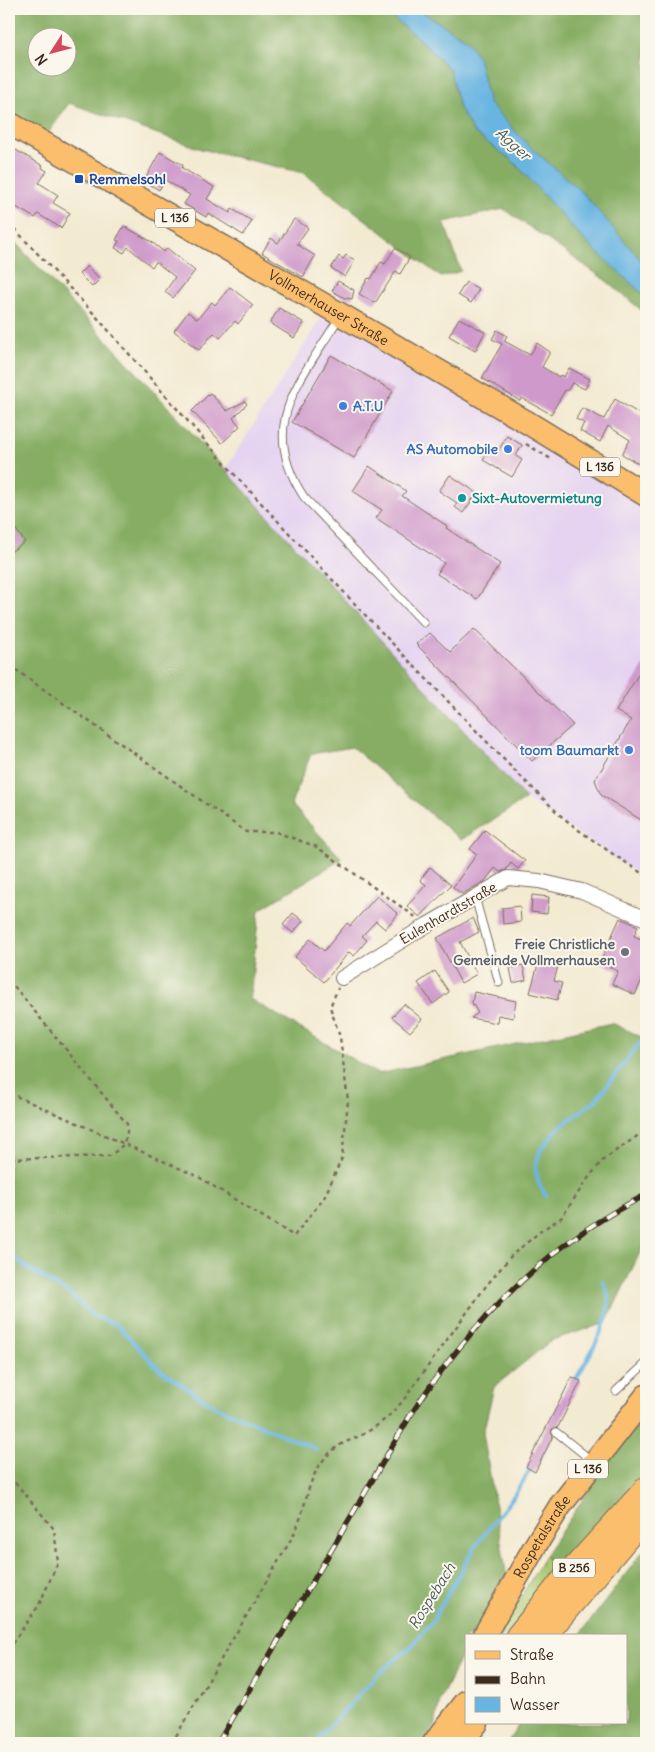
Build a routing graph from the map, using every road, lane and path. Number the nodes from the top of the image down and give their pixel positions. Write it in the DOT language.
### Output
graph roads {
  1 [pos="608,9"];
  2 [pos="646,11"];
  3 [pos="9,123"];
  4 [pos="9,223"];
  5 [pos="341,315"];
  6 [pos="646,495"];
  7 [pos="424,623"];
  8 [pos="9,665"];
  9 [pos="646,876"];
  10 [pos="475,897"];
  11 [pos="646,919"];
  12 [pos="427,925"];
  13 [pos="342,978"];
  14 [pos="9,980"];
  15 [pos="499,983"];
  16 [pos="9,1093"];
  17 [pos="646,1130"];
  18 [pos="123,1145"];
  19 [pos="9,1159"];
  20 [pos="646,1363"];
  21 [pos="616,1392"];
  22 [pos="646,1396"];
  23 [pos="556,1432"];
  24 [pos="594,1462"];
  25 [pos="9,1477"];
  26 [pos="646,1489"];
  27 [pos="646,1515"];
  28 [pos="485,1634"];
  29 [pos="520,1634"];
  30 [pos="546,1634"];
  31 [pos="9,1648"];
  32 [pos="465,1703"];
  33 [pos="172,1743"];
  34 [pos="434,1743"];
  1 -- 2 [label="path"];
  3 -- 5 [label="main road, Vollmerhauser Straße / L 136"];
  4 -- 9 [label="path"];
  5 -- 6 [label="main road, Vollmerhauser Straße / L 136"];
  5 -- 7 [label="lane"];
  8 -- 12 [label="path"];
  10 -- 11 [label="street, Eulenhardtstraße"];
  10 -- 12 [label="street, Eulenhardtstraße"];
  10 -- 15 [label="lane"];
  12 -- 13 [label="street, Eulenhardtstraße"];
  13 -- 18 [label="path"];
  14 -- 18 [label="path"];
  16 -- 18 [label="path"];
  17 -- 33 [label="path"];
  18 -- 19 [label="path"];
  20 -- 21 [label="lane"];
  22 -- 24 [label="main road, Rospetalstraße / L 136"];
  23 -- 24 [label="lane"];
  24 -- 28 [label="main road, Rospetalstraße / L 136"];
  25 -- 31 [label="path"];
  26 -- 29 [label="highway, B 256"];
  27 -- 30 [label="highway, B 256"];
  32 -- 34 [label="main road"];
}
